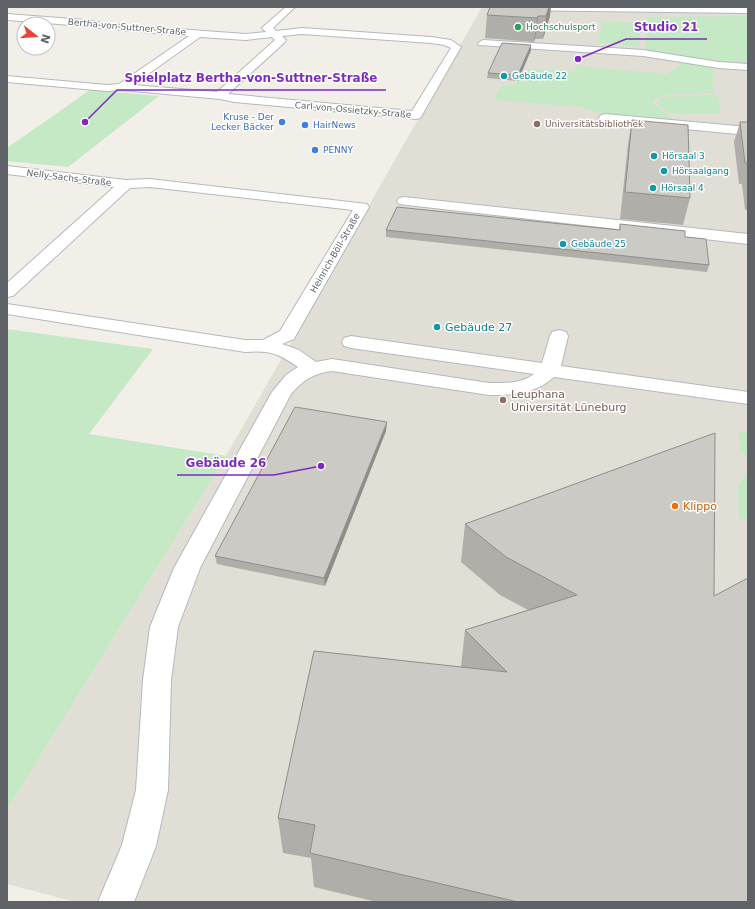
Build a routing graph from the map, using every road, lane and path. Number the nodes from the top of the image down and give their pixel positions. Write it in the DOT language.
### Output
graph roads {
  1 [pos="291,7"];
  2 [pos="505,7"];
  3 [pos="748,10"];
  4 [pos="7,17"];
  5 [pos="199,33"];
  6 [pos="274,34"];
  7 [pos="484,43"];
  8 [pos="748,67"];
  9 [pos="7,79"];
  10 [pos="122,87"];
  11 [pos="220,96"];
  12 [pos="605,118"];
  13 [pos="748,131"];
  14 [pos="9,172"];
  15 [pos="126,184"];
  16 [pos="404,201"];
  17 [pos="748,239"];
  18 [pos="7,292"];
  19 [pos="7,309"];
  20 [pos="559,336"];
  21 [pos="351,342"];
  22 [pos="266,345"];
  23 [pos="311,368"];
  24 [pos="550,370"];
  25 [pos="748,398"];
  26 [pos="116,902"];
  1 -- 6 [label="street"];
  2 -- 3 [label="street"];
  4 -- 5 [label="street, Bertha-von-Suttner-Straße"];
  5 -- 6 [label="street, Bertha-von-Suttner-Straße"];
  5 -- 10 [label="street, Bertha-von-Suttner-Straße"];
  6 -- 11 [label="street"];
  6 -- 11 [label="street, Carl-von-Ossietzky-Straße"];
  7 -- 8 [label="street"];
  9 -- 10 [label="street"];
  10 -- 11 [label="street, Carl-von-Ossietzky-Straße"];
  12 -- 13 [label="street"];
  14 -- 15 [label="street, Nelly-Sachs-Straße"];
  15 -- 18 [label="street"];
  15 -- 22 [label="street, Heinrich-Böll-Straße"];
  16 -- 17 [label="street"];
  19 -- 22 [label="street, Heinrich-Böll-Straße"];
  20 -- 24 [label="street"];
  21 -- 24 [label="street"];
  22 -- 23 [label="street"];
  23 -- 24 [label="street"];
  23 -- 26 [label="street"];
  24 -- 25 [label="street"];
}
